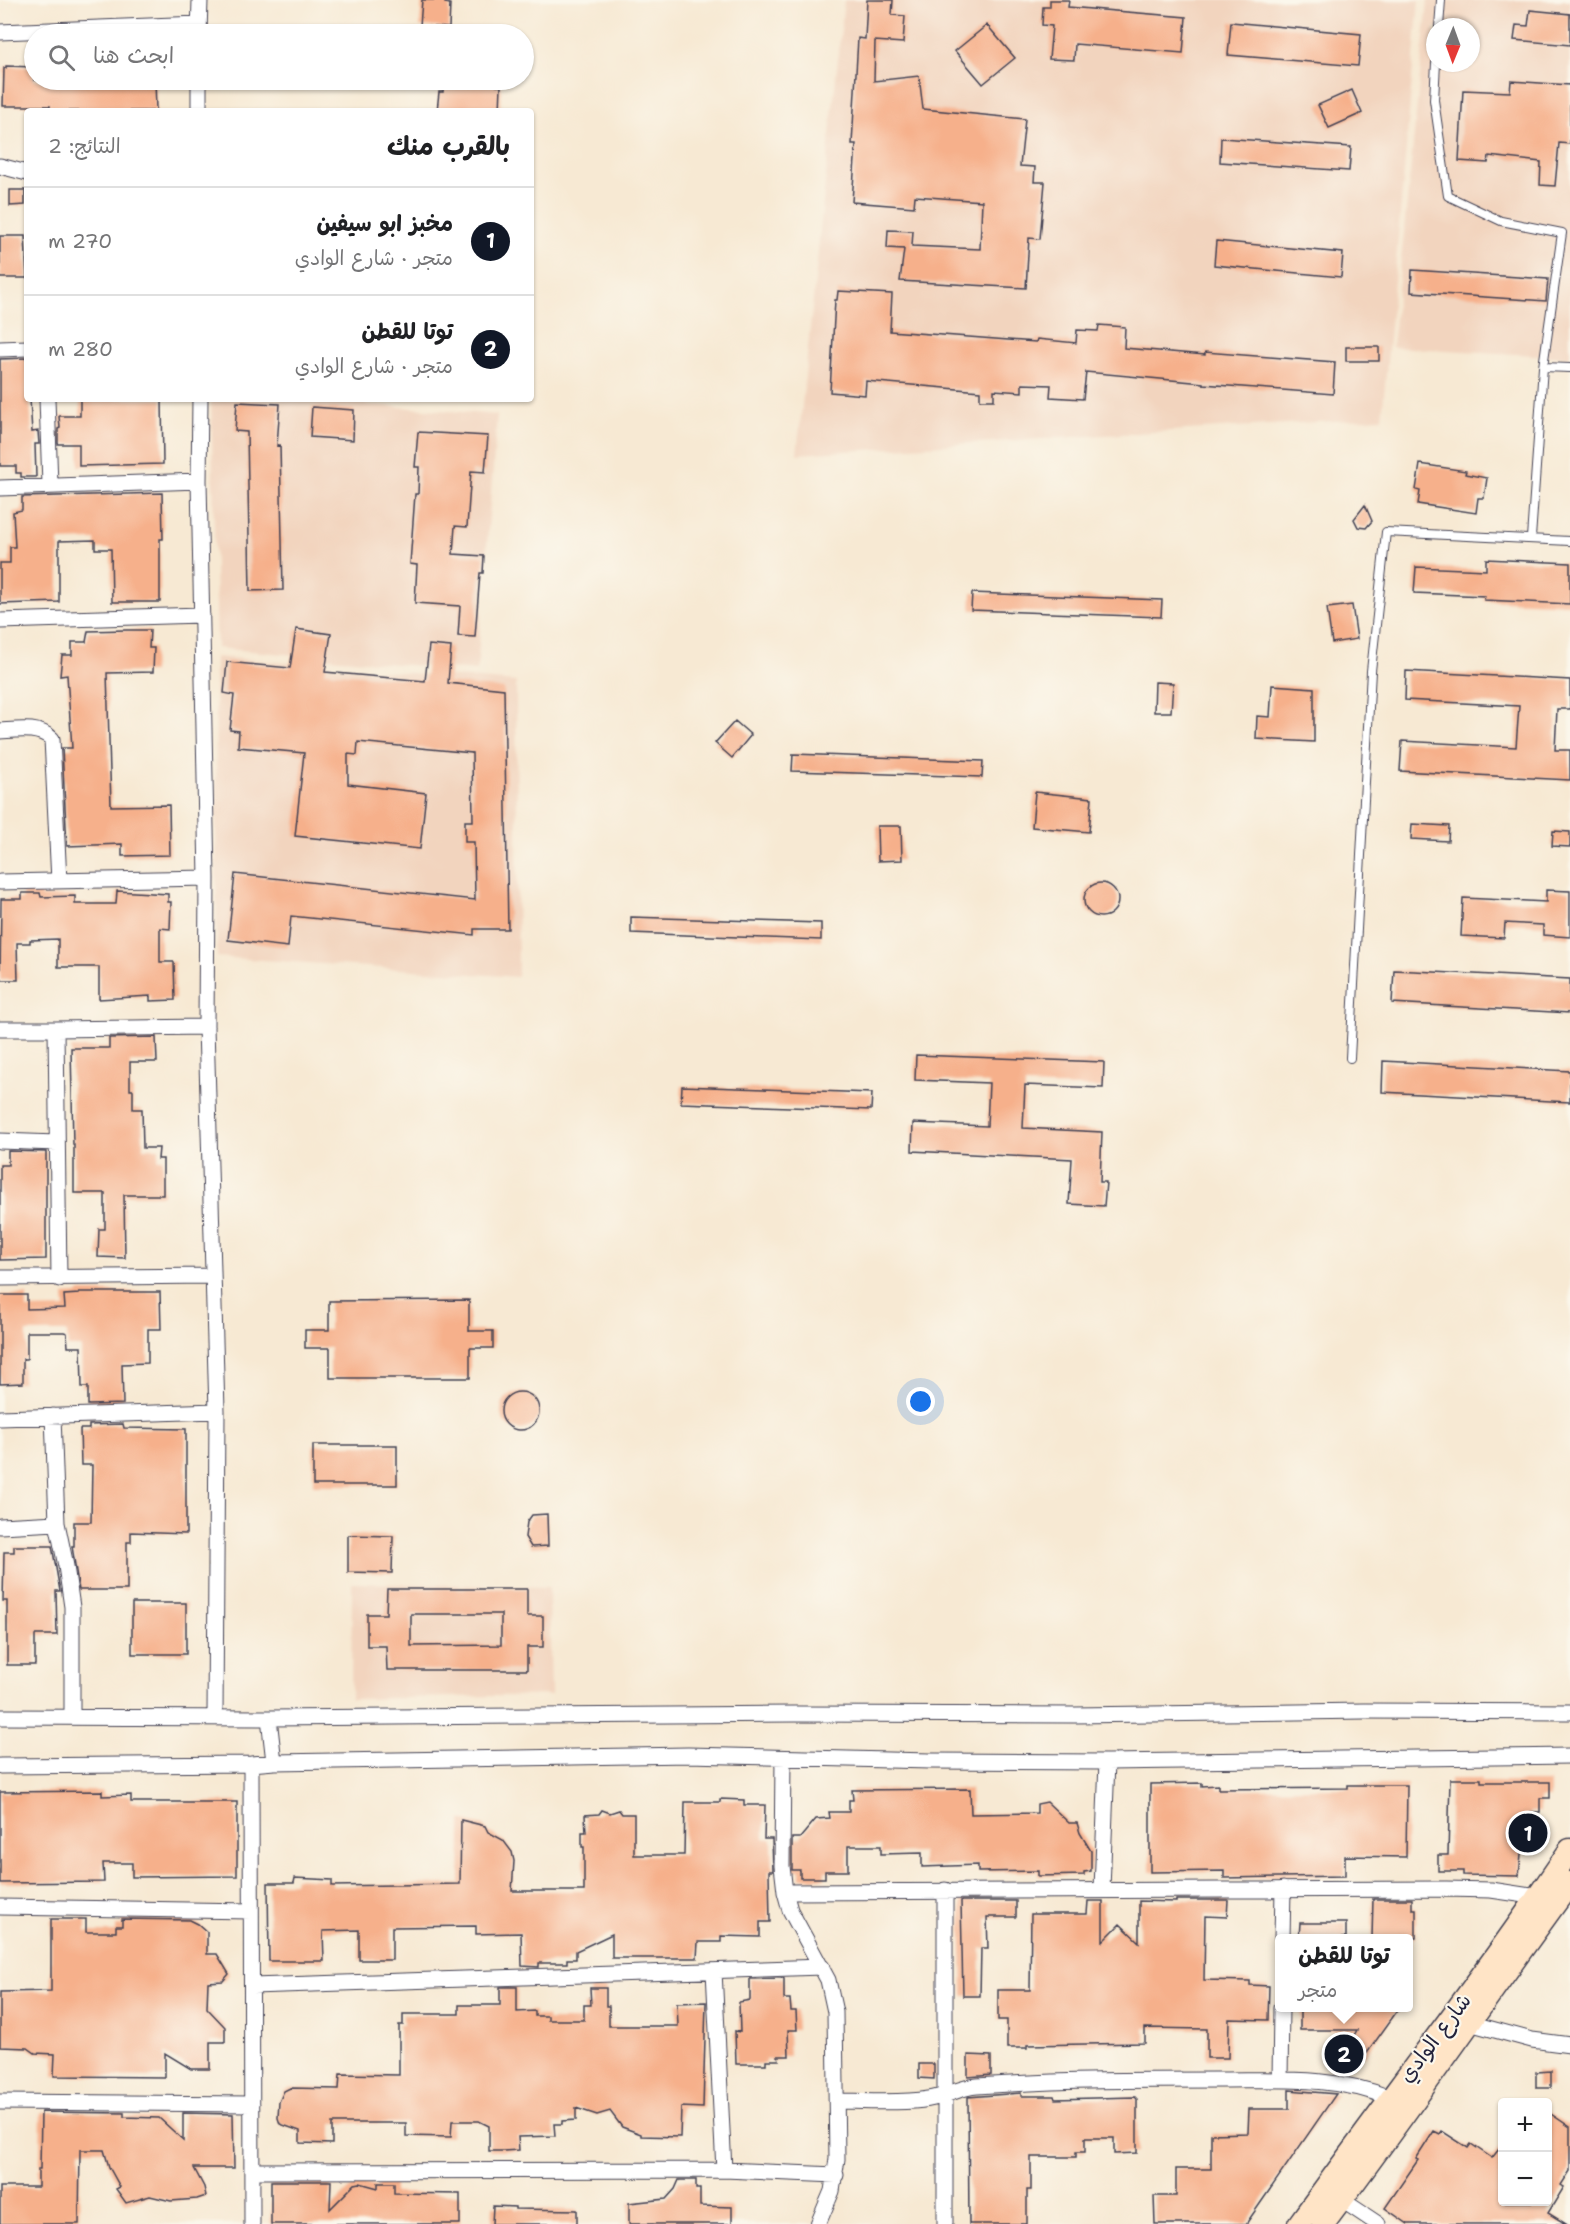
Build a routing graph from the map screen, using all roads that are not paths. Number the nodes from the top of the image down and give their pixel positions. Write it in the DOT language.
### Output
graph roads {
  1 [pos="200,0"];
  2 [pos="1441,0"];
  3 [pos="1440,18"];
  4 [pos="199,24"];
  5 [pos="0,32"];
  6 [pos="24,32"];
  7 [pos="1436,72"];
  8 [pos="199,90"];
  9 [pos="199,108"];
  10 [pos="0,166"];
  11 [pos="24,172"];
  12 [pos="24,348"];
  13 [pos="0,349"];
  14 [pos="1543,367"];
  15 [pos="1570,368"];
  16 [pos="47,402"];
  17 [pos="200,402"];
  18 [pos="199,481"];
  19 [pos="50,485"];
  20 [pos="0,488"];
  21 [pos="1531,538"];
  22 [pos="1570,541"];
  23 [pos="202,615"];
  24 [pos="0,621"];
  25 [pos="0,730"];
  26 [pos="207,878"];
  27 [pos="59,881"];
  28 [pos="0,882"];
  29 [pos="206,1027"];
  30 [pos="0,1029"];
  31 [pos="56,1029"];
  32 [pos="1350,1058"];
  33 [pos="0,1141"];
  34 [pos="57,1143"];
  35 [pos="212,1276"];
  36 [pos="0,1278"];
  37 [pos="59,1279"];
  38 [pos="217,1411"];
  39 [pos="53,1416"];
  40 [pos="0,1418"];
  41 [pos="57,1523"];
  42 [pos="0,1526"];
  43 [pos="1570,1712"];
  44 [pos="72,1716"];
  45 [pos="0,1717"];
  46 [pos="215,1717"];
  47 [pos="269,1718"];
  48 [pos="1570,1756"];
  49 [pos="783,1758"];
  50 [pos="274,1762"];
  51 [pos="1107,1762"];
  52 [pos="251,1764"];
  53 [pos="0,1766"];
  54 [pos="1570,1850"];
  55 [pos="1570,1882"];
  56 [pos="1102,1889"];
  57 [pos="1283,1889"];
  58 [pos="945,1890"];
  59 [pos="785,1892"];
  60 [pos="1538,1897"];
  61 [pos="0,1907"];
  62 [pos="251,1911"];
  63 [pos="1282,1934"];
  64 [pos="822,1968"];
  65 [pos="714,1971"];
  66 [pos="252,1986"];
  67 [pos="1281,2012"];
  68 [pos="1469,2023"];
  69 [pos="1570,2045"];
  70 [pos="1280,2080"];
  71 [pos="945,2095"];
  72 [pos="1390,2098"];
  73 [pos="838,2101"];
  74 [pos="0,2102"];
  75 [pos="252,2104"];
  76 [pos="724,2170"];
  77 [pos="252,2171"];
  78 [pos="836,2175"];
  79 [pos="1341,2200"];
  80 [pos="252,2224"];
  81 [pos="818,2224"];
  82 [pos="945,2224"];
  83 [pos="1299,2224"];
  84 [pos="1323,2224"];
  85 [pos="1378,2224"];
  1 -- 4 [label="street"];
  2 -- 3 [label="lane"];
  5 -- 6 [label="street"];
  7 -- 14 [label="lane"];
  8 -- 9 [label="street"];
  10 -- 11 [label="street"];
  12 -- 13 [label="street"];
  14 -- 15 [label="lane"];
  14 -- 21 [label="lane"];
  16 -- 19 [label="street"];
  17 -- 18 [label="street"];
  18 -- 19 [label="street"];
  18 -- 23 [label="street"];
  19 -- 20 [label="street"];
  21 -- 22 [label="lane"];
  21 -- 32 [label="lane"];
  23 -- 24 [label="street"];
  23 -- 26 [label="street"];
  25 -- 27 [label="street"];
  26 -- 27 [label="street"];
  26 -- 29 [label="street"];
  27 -- 28 [label="street"];
  29 -- 31 [label="street"];
  29 -- 35 [label="street"];
  30 -- 31 [label="street"];
  31 -- 34 [label="street"];
  33 -- 34 [label="street"];
  34 -- 37 [label="street"];
  35 -- 37 [label="street"];
  35 -- 38 [label="street"];
  36 -- 37 [label="street"];
  38 -- 39 [label="street"];
  38 -- 46 [label="street"];
  39 -- 40 [label="street"];
  39 -- 41 [label="street"];
  41 -- 42 [label="street"];
  41 -- 44 [label="street"];
  43 -- 47 [label="street"];
  44 -- 45 [label="street"];
  44 -- 46 [label="street"];
  46 -- 47 [label="street"];
  47 -- 50 [label="street"];
  48 -- 51 [label="street"];
  49 -- 50 [label="street"];
  49 -- 51 [label="street"];
  49 -- 59 [label="street"];
  50 -- 52 [label="street"];
  51 -- 56 [label="street"];
  52 -- 53 [label="street"];
  52 -- 62 [label="street"];
  54 -- 60 [label="main road, شارع الوادي"];
  55 -- 68 [label="main road, شارع الوادي"];
  56 -- 57 [label="street"];
  56 -- 58 [label="street"];
  57 -- 60 [label="street"];
  57 -- 63 [label="street"];
  58 -- 59 [label="street"];
  58 -- 71 [label="street"];
  59 -- 64 [label="street"];
  60 -- 72 [label="main road, شارع الوادي"];
  61 -- 62 [label="street"];
  62 -- 66 [label="street"];
  64 -- 65 [label="street"];
  64 -- 73 [label="street"];
  65 -- 66 [label="street"];
  65 -- 76 [label="street"];
  66 -- 75 [label="street"];
  67 -- 70 [label="street"];
  68 -- 69 [label="street"];
  68 -- 79 [label="main road, شارع الوادي"];
  70 -- 71 [label="street"];
  70 -- 72 [label="street"];
  71 -- 73 [label="street"];
  71 -- 82 [label="street"];
  72 -- 83 [label="main road, شارع الوادي"];
  73 -- 78 [label="street"];
  74 -- 75 [label="street"];
  75 -- 77 [label="street"];
  76 -- 77 [label="street"];
  76 -- 78 [label="street"];
  77 -- 80 [label="street"];
  78 -- 81 [label="street"];
  79 -- 84 [label="main road, شارع الوادي"];
  79 -- 85 [label="street"];
}
